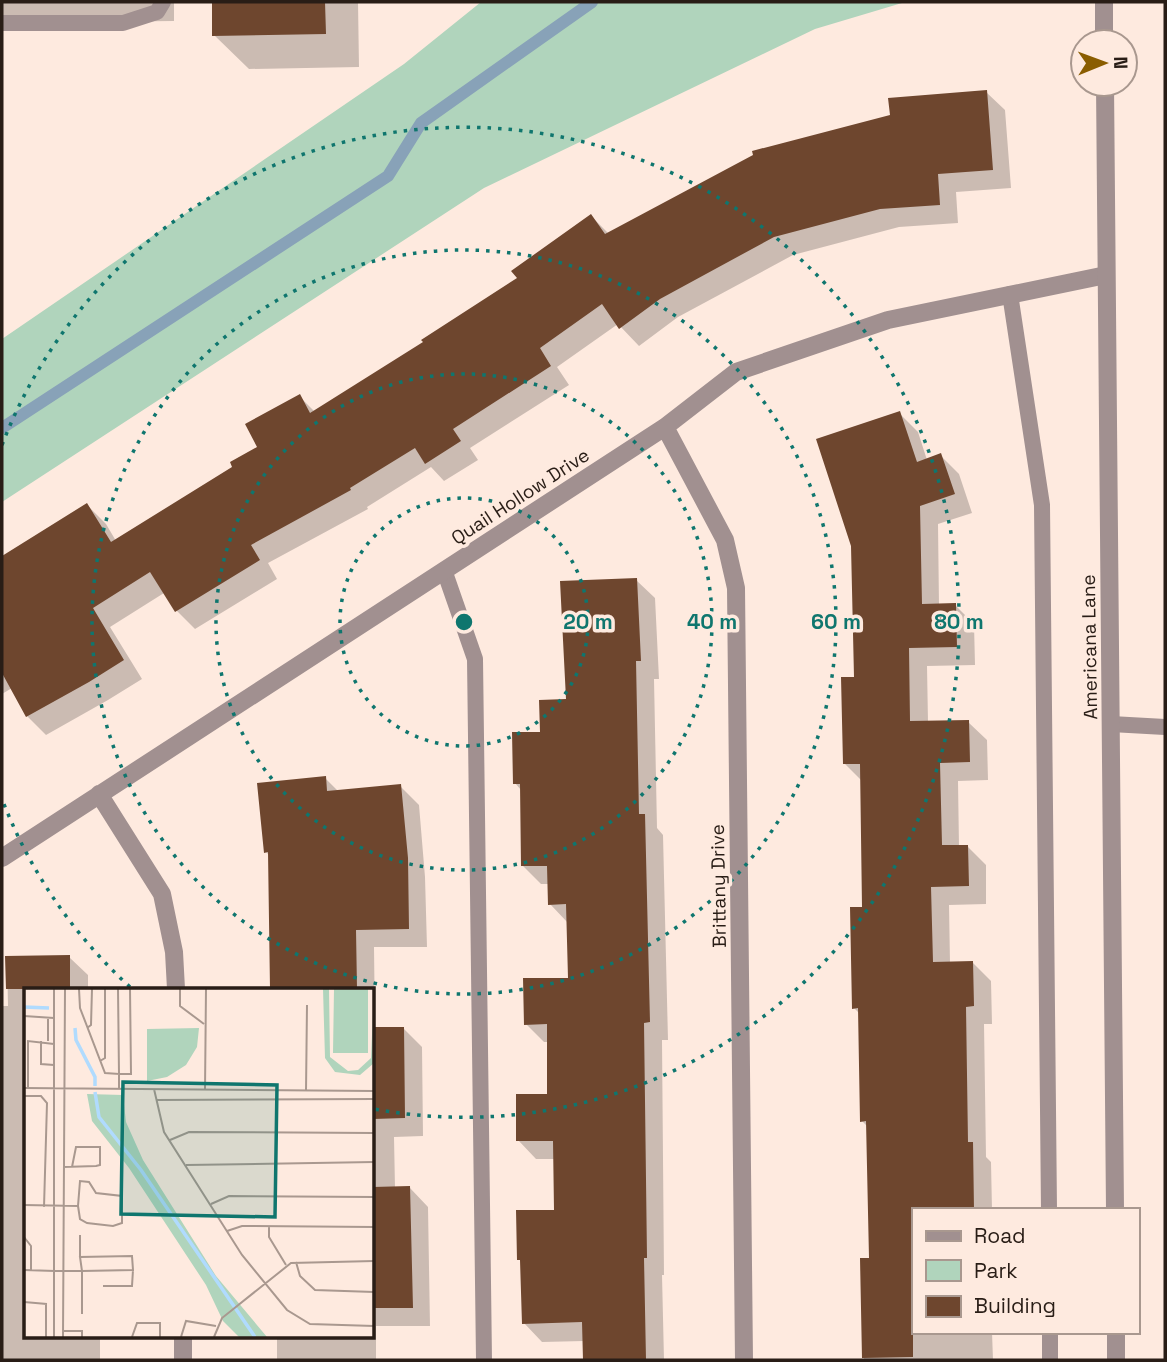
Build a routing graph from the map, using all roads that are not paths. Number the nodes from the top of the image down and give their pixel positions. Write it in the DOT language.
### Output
graph roads {
  1 [pos="163,2"];
  2 [pos="1104,2"];
  3 [pos="2,23"];
  4 [pos="1104,28"];
  5 [pos="1105,98"];
  6 [pos="1106,275"];
  7 [pos="1010,295"];
  8 [pos="665,427"];
  9 [pos="444,570"];
  10 [pos="1111,724"];
  11 [pos="1165,727"];
  12 [pos="99,794"];
  13 [pos="2,858"];
  14 [pos="176,988"];
  15 [pos="1049,1208"];
  16 [pos="1115,1208"];
  17 [pos="1050,1334"];
  18 [pos="1116,1334"];
  19 [pos="183,1338"];
  20 [pos="183,1360"];
  21 [pos="484,1360"];
  22 [pos="744,1360"];
  23 [pos="1050,1360"];
  24 [pos="1116,1360"];
  1 -- 3 [label="lane"];
  2 -- 4 [label="street"];
  5 -- 6 [label="street, Americana Lane"];
  6 -- 7 [label="street, Quail Hollow Drive"];
  6 -- 10 [label="street, Americana Lane"];
  7 -- 8 [label="street, Quail Hollow Drive"];
  7 -- 15 [label="lane"];
  8 -- 9 [label="street, Quail Hollow Drive"];
  8 -- 22 [label="street, Brittany Drive"];
  9 -- 12 [label="street, Quail Hollow Drive"];
  9 -- 21 [label="lane"];
  10 -- 11 [label="lane"];
  10 -- 16 [label="street, Americana Lane"];
  12 -- 13 [label="street, Quail Hollow Drive"];
  12 -- 14 [label="street"];
  17 -- 23 [label="lane"];
  18 -- 24 [label="street"];
  19 -- 20 [label="street"];
}
